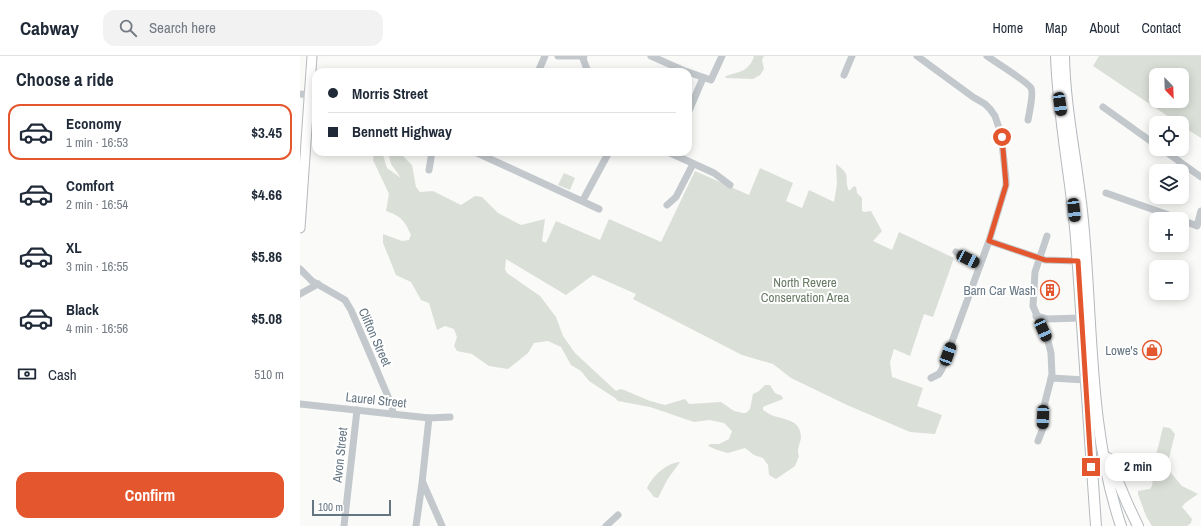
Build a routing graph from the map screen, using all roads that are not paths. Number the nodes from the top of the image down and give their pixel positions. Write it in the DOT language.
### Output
graph roads {
  1 [pos="312,56"];
  2 [pos="546,56"];
  3 [pos="558,56"];
  4 [pos="583,56"];
  5 [pos="651,56"];
  6 [pos="722,56"];
  7 [pos="852,56"];
  8 [pos="917,56"];
  9 [pos="987,56"];
  10 [pos="1056,56"];
  11 [pos="1064,56"];
  12 [pos="312,68"];
  13 [pos="540,68"];
  14 [pos="587,68"];
  15 [pos="679,68"];
  16 [pos="692,74"];
  17 [pos="844,75"];
  18 [pos="703,78"];
  19 [pos="312,85"];
  20 [pos="300,94"];
  21 [pos="310,95"];
  22 [pos="692,104"];
  23 [pos="1103,107"];
  24 [pos="1028,120"];
  25 [pos="1149,140"];
  26 [pos="431,156"];
  27 [pos="484,156"];
  28 [pos="607,156"];
  29 [pos="676,156"];
  30 [pos="1172,156"];
  31 [pos="693,164"];
  32 [pos="429,170"];
  33 [pos="1201,177"];
  34 [pos="730,185"];
  35 [pos="1106,192"];
  36 [pos="583,200"];
  37 [pos="667,205"];
  38 [pos="599,209"];
  39 [pos="1201,211"];
  40 [pos="1162,212"];
  41 [pos="300,213"];
  42 [pos="1189,222"];
  43 [pos="300,228"];
  44 [pos="1047,236"];
  45 [pos="989,241"];
  46 [pos="956,252"];
  47 [pos="1039,258"];
  48 [pos="1078,261"];
  49 [pos="980,265"];
  50 [pos="300,269"];
  51 [pos="318,284"];
  52 [pos="300,294"];
  53 [pos="1036,316"];
  54 [pos="1082,318"];
  55 [pos="931,378"];
  56 [pos="1051,378"];
  57 [pos="1086,380"];
  58 [pos="300,404"];
  59 [pos="357,410"];
  60 [pos="393,414"];
  61 [pos="450,417"];
  62 [pos="429,418"];
  63 [pos="1100,435"];
  64 [pos="1038,441"];
  65 [pos="422,483"];
  66 [pos="618,514"];
  67 [pos="344,526"];
  68 [pos="416,526"];
  69 [pos="442,526"];
  70 [pos="606,526"];
  71 [pos="1096,526"];
  72 [pos="1121,526"];
  73 [pos="1138,526"];
  1 -- 12 [label="main road"];
  2 -- 13 [label="street"];
  3 -- 4 [label="street"];
  4 -- 14 [label="street"];
  5 -- 15 [label="street"];
  6 -- 18 [label="street"];
  7 -- 17 [label="street"];
  8 -- 45 [label="street"];
  9 -- 24 [label="street"];
  10 -- 48 [label="highway"];
  11 -- 63 [label="highway"];
  16 -- 18 [label="street"];
  18 -- 22 [label="street"];
  19 -- 21 [label="main road"];
  20 -- 21 [label="street"];
  21 -- 41 [label="main road"];
  23 -- 25 [label="street"];
  26 -- 32 [label="street"];
  27 -- 36 [label="street"];
  28 -- 36 [label="street"];
  29 -- 31 [label="street"];
  30 -- 33 [label="street"];
  31 -- 34 [label="street"];
  31 -- 37 [label="street"];
  35 -- 40 [label="street"];
  36 -- 38 [label="street"];
  39 -- 42 [label="street"];
  41 -- 43 [label="main road"];
  44 -- 47 [label="street"];
  45 -- 47 [label="street"];
  45 -- 49 [label="street"];
  46 -- 49 [label="street"];
  47 -- 48 [label="street"];
  47 -- 53 [label="street"];
  48 -- 54 [label="highway"];
  49 -- 55 [label="street"];
  50 -- 51 [label="street, Clifton Street"];
  51 -- 52 [label="street"];
  51 -- 60 [label="street, Clifton Street"];
  53 -- 54 [label="street"];
  53 -- 56 [label="street"];
  54 -- 57 [label="highway"];
  56 -- 57 [label="street"];
  56 -- 64 [label="street"];
  57 -- 71 [label="highway"];
  58 -- 59 [label="street, Laurel Street"];
  59 -- 60 [label="street, Laurel Street"];
  59 -- 67 [label="street, Avon Street"];
  60 -- 62 [label="street, Laurel Street"];
  61 -- 62 [label="street, Laurel Street"];
  62 -- 65 [label="street"];
  63 -- 72 [label="highway"];
  63 -- 73 [label="highway"];
  65 -- 68 [label="street"];
  65 -- 69 [label="street"];
  66 -- 70 [label="street"];
}
